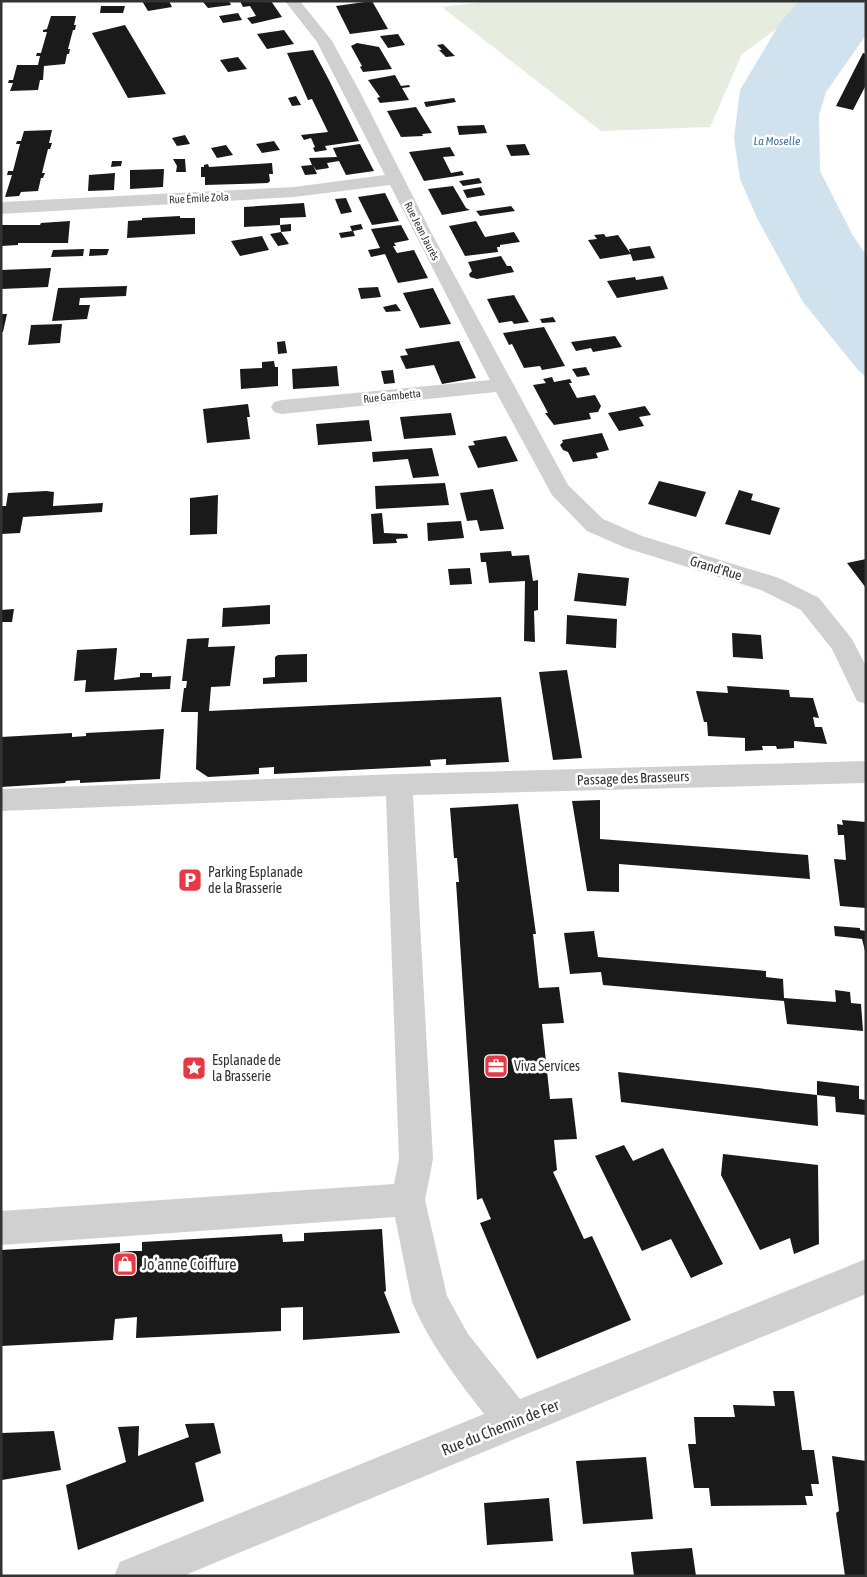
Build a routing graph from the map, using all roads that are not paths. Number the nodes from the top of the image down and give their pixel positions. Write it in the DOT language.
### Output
graph roads {
  1 [pos="292,1"];
  2 [pos="396,179"];
  3 [pos="1,208"];
  4 [pos="502,385"];
  5 [pos="282,407"];
  6 [pos="545,465"];
  7 [pos="866,694"];
  8 [pos="866,772"];
  9 [pos="400,785"];
  10 [pos="1,800"];
  11 [pos="408,1200"];
  12 [pos="1,1228"];
  13 [pos="866,1276"];
  14 [pos="514,1421"];
  15 [pos="134,1576"];
  1 -- 2 [label="street, Rue Jean Jaurès"];
  2 -- 3 [label="street, Rue Émile Zola"];
  2 -- 4 [label="street, Rue Jean Jaurès"];
  4 -- 5 [label="street, Rue Gambetta"];
  4 -- 6 [label="street, Rue Jean Jaurès"];
  6 -- 7 [label="street, Grand'Rue"];
  8 -- 9 [label="street, Passage des Brasseurs"];
  9 -- 10 [label="street"];
  9 -- 11 [label="street"];
  11 -- 12 [label="street"];
  11 -- 14 [label="street"];
  13 -- 14 [label="street, Rue du Chemin de Fer"];
  14 -- 15 [label="street, Rue du Chemin de Fer"];
}
